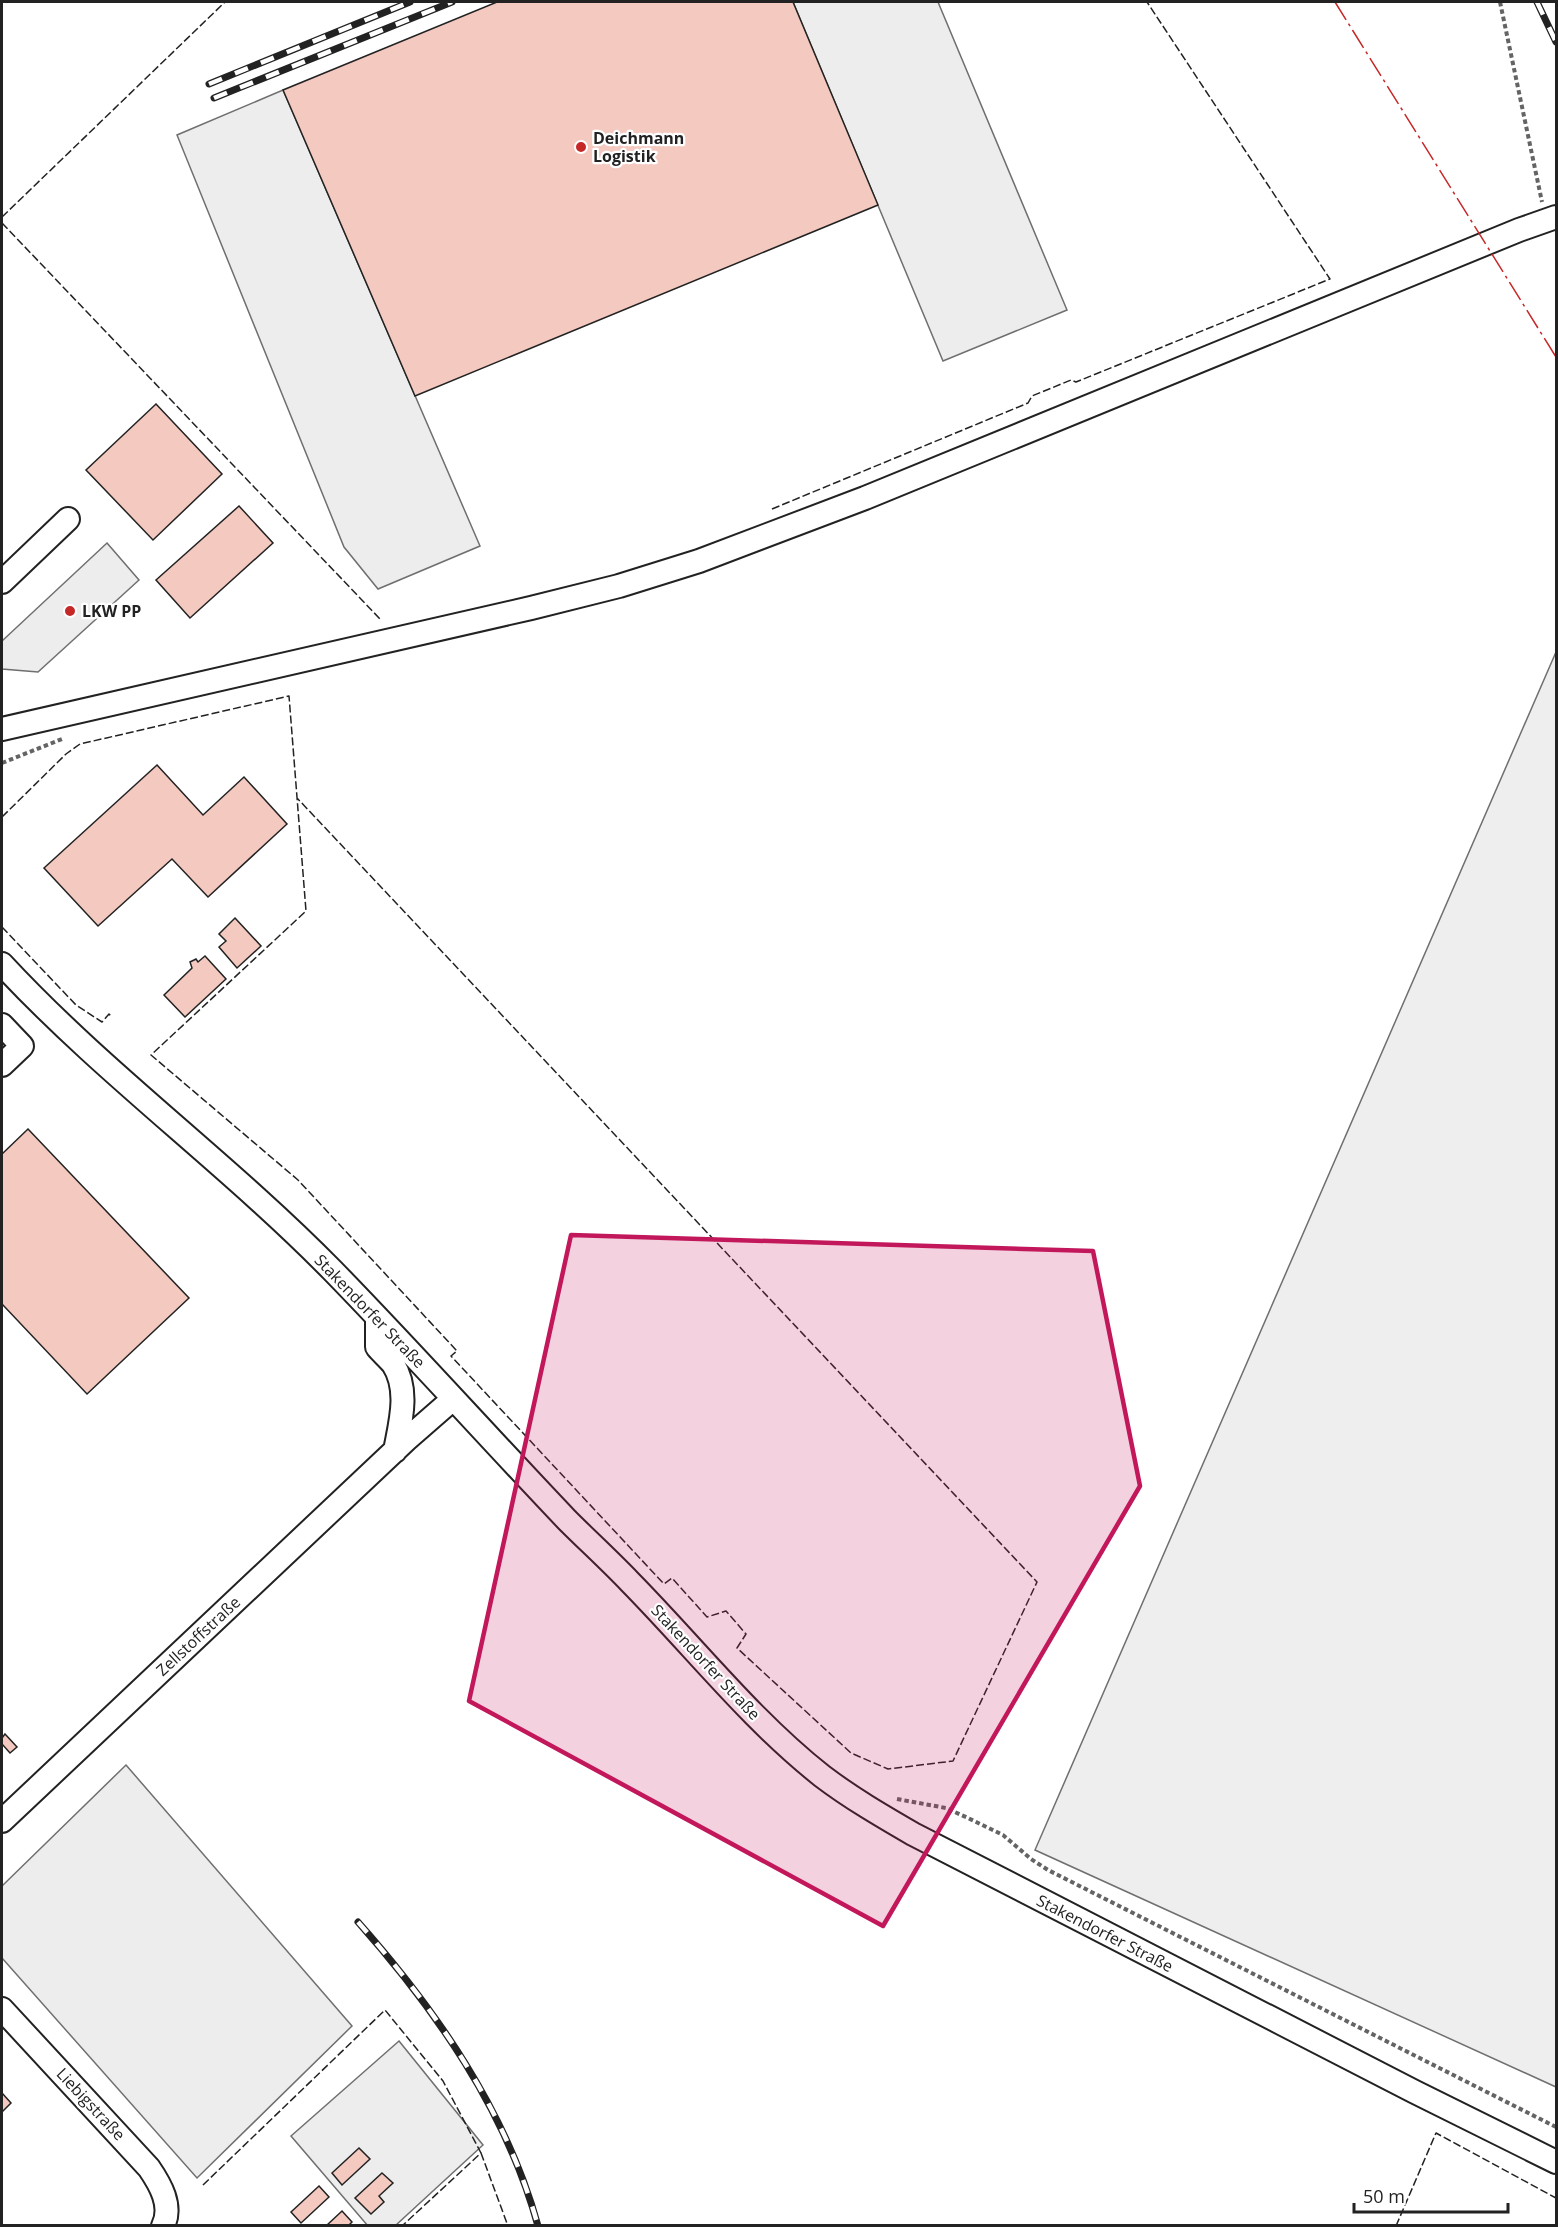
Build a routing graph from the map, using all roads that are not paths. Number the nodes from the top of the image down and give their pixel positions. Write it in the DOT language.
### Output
graph roads {
  1 [pos="1551,219"];
  2 [pos="68,519"];
  3 [pos="2,582"];
  4 [pos="2,729"];
  5 [pos="2,964"];
  6 [pos="2,1025"];
  7 [pos="2,1065"];
  8 [pos="377,1317"];
  9 [pos="453,1399"];
  10 [pos="395,1451"];
  11 [pos="2,1821"];
  12 [pos="2,2009"];
  13 [pos="1557,2162"];
  14 [pos="164,2217"];
  1 -- 4 [label="street"];
  2 -- 3 [label="street"];
  5 -- 8 [label="street, Stakendorfer Straße"];
  6 -- 7 [label="street"];
  8 -- 9 [label="street, Stakendorfer Straße"];
  8 -- 10 [label="street"];
  9 -- 10 [label="street, Zellstoffstraße"];
  9 -- 13 [label="street, Stakendorfer Straße"];
  10 -- 11 [label="street, Zellstoffstraße"];
  12 -- 14 [label="street, Liebigstraße"];
}
